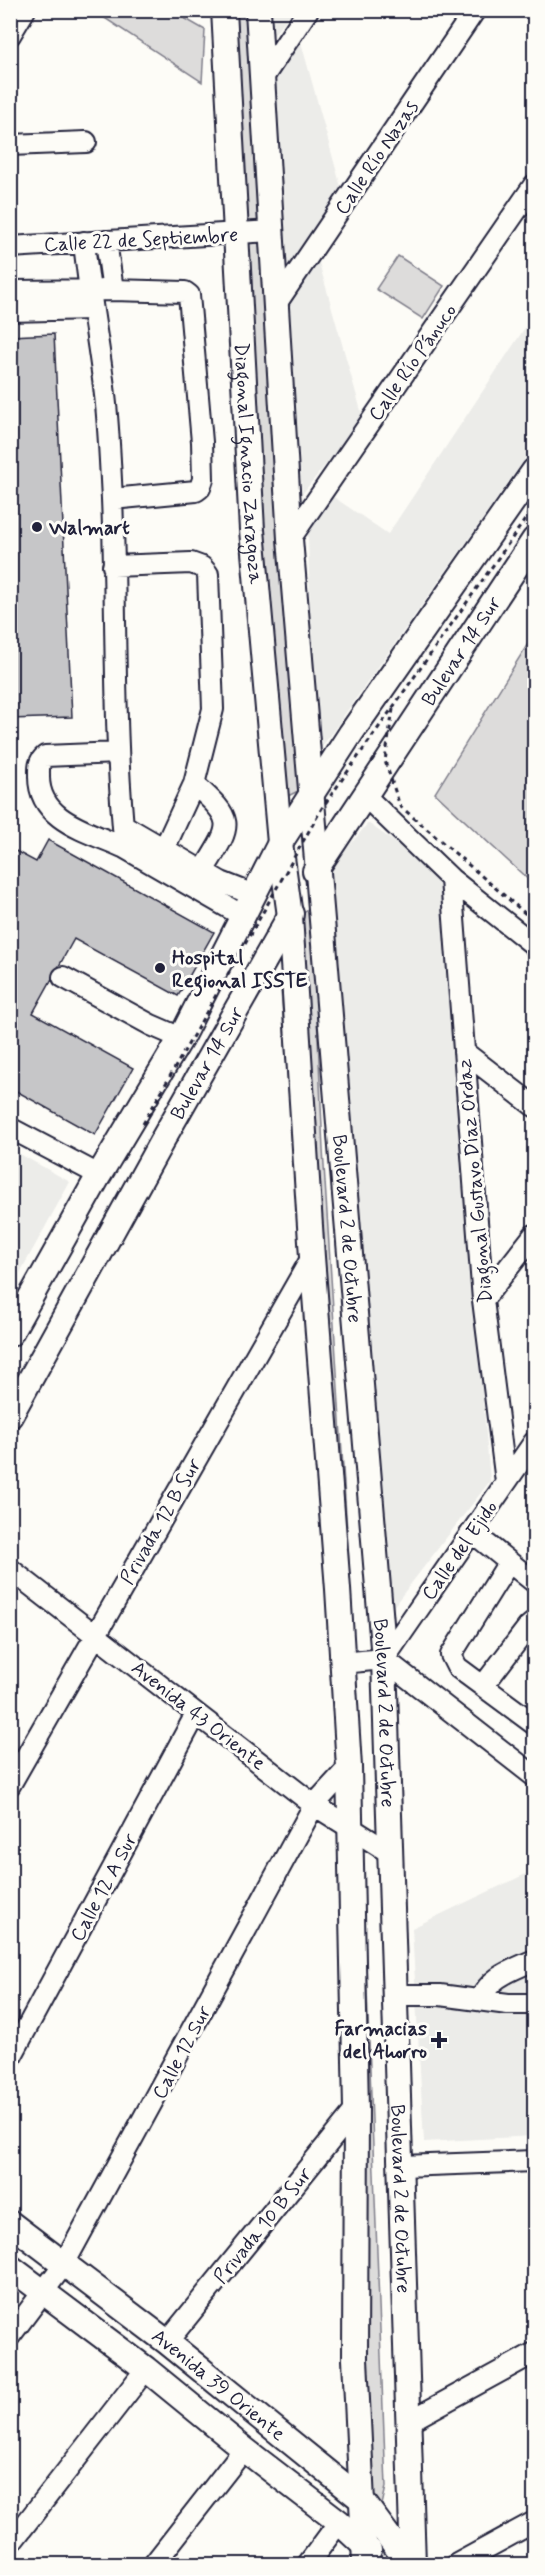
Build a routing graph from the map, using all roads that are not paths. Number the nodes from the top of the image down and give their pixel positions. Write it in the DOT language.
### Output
graph roads {
  1 [pos="25,10"];
  2 [pos="224,10"];
  3 [pos="258,10"];
  4 [pos="308,10"];
  5 [pos="475,10"];
  6 [pos="10,35"];
  7 [pos="262,78"];
  8 [pos="86,142"];
  9 [pos="10,145"];
  10 [pos="534,185"];
  11 [pos="272,231"];
  12 [pos="236,234"];
  13 [pos="106,241"];
  14 [pos="84,242"];
  15 [pos="10,246"];
  16 [pos="113,290"];
  17 [pos="10,291"];
  18 [pos="90,300"];
  19 [pos="276,304"];
  20 [pos="10,311"];
  21 [pos="534,471"];
  22 [pos="112,499"];
  23 [pos="290,538"];
  24 [pos="534,540"];
  25 [pos="113,566"];
  26 [pos="118,753"];
  27 [pos="194,784"];
  28 [pos="312,792"];
  29 [pos="365,796"];
  30 [pos="123,825"];
  31 [pos="280,843"];
  32 [pos="125,848"];
  33 [pos="164,849"];
  34 [pos="318,866"];
  35 [pos="203,871"];
  36 [pos="451,879"];
  37 [pos="248,905"];
  38 [pos="290,916"];
  39 [pos="534,945"];
  40 [pos="63,977"];
  41 [pos="181,1038"];
  42 [pos="464,1052"];
  43 [pos="534,1106"];
  44 [pos="10,1128"];
  45 [pos="99,1175"];
  46 [pos="534,1235"];
  47 [pos="312,1257"];
  48 [pos="483,1300"];
  49 [pos="10,1334"];
  50 [pos="10,1416"];
  51 [pos="534,1442"];
  52 [pos="506,1482"];
  53 [pos="472,1532"];
  54 [pos="509,1562"];
  55 [pos="11,1571"];
  56 [pos="534,1582"];
  57 [pos="534,1622"];
  58 [pos="95,1635"];
  59 [pos="384,1659"];
  60 [pos="341,1663"];
  61 [pos="483,1686"];
  62 [pos="196,1714"];
  63 [pos="534,1724"];
  64 [pos="349,1767"];
  65 [pos="534,1776"];
  66 [pos="10,1785"];
  67 [pos="315,1805"];
  68 [pos="351,1829"];
  69 [pos="392,1854"];
  70 [pos="534,1960"];
  71 [pos="397,1995"];
  72 [pos="481,1999"];
  73 [pos="534,2004"];
  74 [pos="10,2059"];
  75 [pos="356,2109"];
  76 [pos="534,2160"];
  77 [pos="402,2166"];
  78 [pos="10,2223"];
  79 [pos="64,2264"];
  80 [pos="10,2267"];
  81 [pos="43,2292"];
  82 [pos="10,2336"];
  83 [pos="167,2342"];
  84 [pos="534,2353"];
  85 [pos="146,2369"];
  86 [pos="408,2422"];
  87 [pos="244,2450"];
  88 [pos="361,2499"];
  89 [pos="339,2522"];
  90 [pos="534,2522"];
  91 [pos="10,2544"];
  92 [pos="364,2554"];
  93 [pos="154,2565"];
  94 [pos="308,2565"];
  95 [pos="380,2565"];
  96 [pos="411,2565"];
  97 [pos="457,2565"];
  1 -- 6 [label="street"];
  2 -- 12 [label="main road, Diagonal Ignacio Zaragoza"];
  3 -- 7 [label="main road, Diagonal Ignacio Zaragoza"];
  4 -- 7 [label="street"];
  5 -- 19 [label="street, Calle Río Nazas"];
  7 -- 11 [label="main road, Diagonal Ignacio Zaragoza"];
  8 -- 9 [label="street"];
  10 -- 23 [label="street, Calle Río Pánuco"];
  11 -- 12 [label="street, Calle 22 de Septiembre"];
  11 -- 19 [label="main road, Diagonal Ignacio Zaragoza"];
  12 -- 13 [label="street, Calle 22 de Septiembre"];
  12 -- 31 [label="main road, Diagonal Ignacio Zaragoza"];
  13 -- 14 [label="street, Calle 22 de Septiembre"];
  13 -- 16 [label="street"];
  14 -- 15 [label="street, Calle 22 de Septiembre"];
  14 -- 18 [label="street"];
  16 -- 18 [label="street"];
  16 -- 22 [label="street"];
  17 -- 18 [label="street"];
  18 -- 20 [label="street"];
  18 -- 22 [label="street"];
  19 -- 23 [label="main road, Diagonal Ignacio Zaragoza"];
  21 -- 28 [label="main road, Bulevar 14 Sur"];
  22 -- 25 [label="street"];
  23 -- 28 [label="main road, Diagonal Ignacio Zaragoza"];
  24 -- 29 [label="main road, Bulevar 14 Sur"];
  25 -- 26 [label="street"];
  25 -- 27 [label="street"];
  26 -- 30 [label="street"];
  26 -- 32 [label="street"];
  27 -- 33 [label="street"];
  27 -- 35 [label="street"];
  28 -- 31 [label="main road, Bulevar 14 Sur"];
  28 -- 34 [label="main road, Diagonal Ignacio Zaragoza"];
  29 -- 34 [label="main road, Bulevar 14 Sur"];
  29 -- 36 [label="street"];
  30 -- 32 [label="street"];
  30 -- 33 [label="street"];
  31 -- 37 [label="main road, Bulevar 14 Sur"];
  31 -- 38 [label="main road, Diagonal Ignacio Zaragoza"];
  32 -- 37 [label="street"];
  33 -- 35 [label="street"];
  34 -- 38 [label="main road, Bulevar 14 Sur"];
  34 -- 59 [label="main road, Boulevard 2 de Octubre"];
  35 -- 37 [label="street"];
  36 -- 39 [label="street"];
  36 -- 42 [label="street, Diagonal Gustavo Díaz Ordaz"];
  37 -- 41 [label="main road, Bulevar 14 Sur"];
  38 -- 47 [label="main road, Boulevard 2 de Octubre"];
  38 -- 50 [label="main road, Bulevar 14 Sur"];
  40 -- 41 [label="street"];
  41 -- 45 [label="main road, Bulevar 14 Sur"];
  42 -- 43 [label="street"];
  42 -- 48 [label="street, Diagonal Gustavo Díaz Ordaz"];
  44 -- 45 [label="street"];
  45 -- 49 [label="main road, Bulevar 14 Sur"];
  46 -- 48 [label="street"];
  47 -- 58 [label="street, Privada 12 B Sur"];
  47 -- 60 [label="main road, Boulevard 2 de Octubre"];
  48 -- 52 [label="street, Diagonal Gustavo Díaz Ordaz"];
  51 -- 52 [label="street, Calle del Ejido"];
  52 -- 53 [label="street, Calle del Ejido"];
  53 -- 54 [label="street"];
  53 -- 59 [label="street, Calle del Ejido"];
  54 -- 56 [label="street"];
  54 -- 61 [label="street"];
  55 -- 58 [label="street, Avenida 43 Oriente"];
  57 -- 61 [label="street"];
  58 -- 62 [label="street, Avenida 43 Oriente"];
  58 -- 66 [label="street, Privada 12 B Sur"];
  59 -- 60 [label="street"];
  59 -- 65 [label="street"];
  59 -- 69 [label="main road, Boulevard 2 de Octubre"];
  60 -- 64 [label="main road, Boulevard 2 de Octubre"];
  61 -- 63 [label="street"];
  62 -- 67 [label="street, Avenida 43 Oriente"];
  62 -- 74 [label="street, Calle 12 A Sur"];
  64 -- 67 [label="street, Calle 12 Sur"];
  64 -- 68 [label="main road, Boulevard 2 de Octubre"];
  67 -- 68 [label="street, Avenida 43 Oriente"];
  67 -- 79 [label="street, Calle 12 Sur"];
  68 -- 69 [label="street, Avenida 43 Oriente"];
  68 -- 75 [label="main road, Boulevard 2 de Octubre"];
  69 -- 71 [label="main road, Boulevard 2 de Octubre"];
  70 -- 72 [label="street"];
  71 -- 72 [label="street"];
  71 -- 77 [label="main road, Boulevard 2 de Octubre"];
  72 -- 73 [label="street"];
  75 -- 83 [label="street, Privada 10 B Sur"];
  75 -- 88 [label="main road, Boulevard 2 de Octubre"];
  76 -- 77 [label="street"];
  77 -- 86 [label="main road, Boulevard 2 de Octubre"];
  78 -- 79 [label="main road, Avenida 39 Oriente"];
  79 -- 81 [label="street, Calle 12 Sur"];
  79 -- 83 [label="main road, Avenida 39 Oriente"];
  80 -- 81 [label="main road, Avenida 39 Oriente"];
  81 -- 82 [label="street, Calle 12 Sur"];
  81 -- 85 [label="main road, Avenida 39 Oriente"];
  83 -- 88 [label="main road, Avenida 39 Oriente"];
  84 -- 86 [label="street"];
  85 -- 87 [label="main road, Avenida 39 Oriente"];
  85 -- 91 [label="street"];
  86 -- 96 [label="main road, Boulevard 2 de Octubre"];
  87 -- 89 [label="main road, Avenida 39 Oriente"];
  87 -- 93 [label="street"];
  88 -- 92 [label="main road, Boulevard 2 de Octubre"];
  88 -- 96 [label="main road, Avenida 39 Oriente"];
  89 -- 92 [label="main road, Avenida 39 Oriente"];
  89 -- 94 [label="street"];
  90 -- 97 [label="street"];
  92 -- 95 [label="main road, Avenida 39 Oriente"];
}
